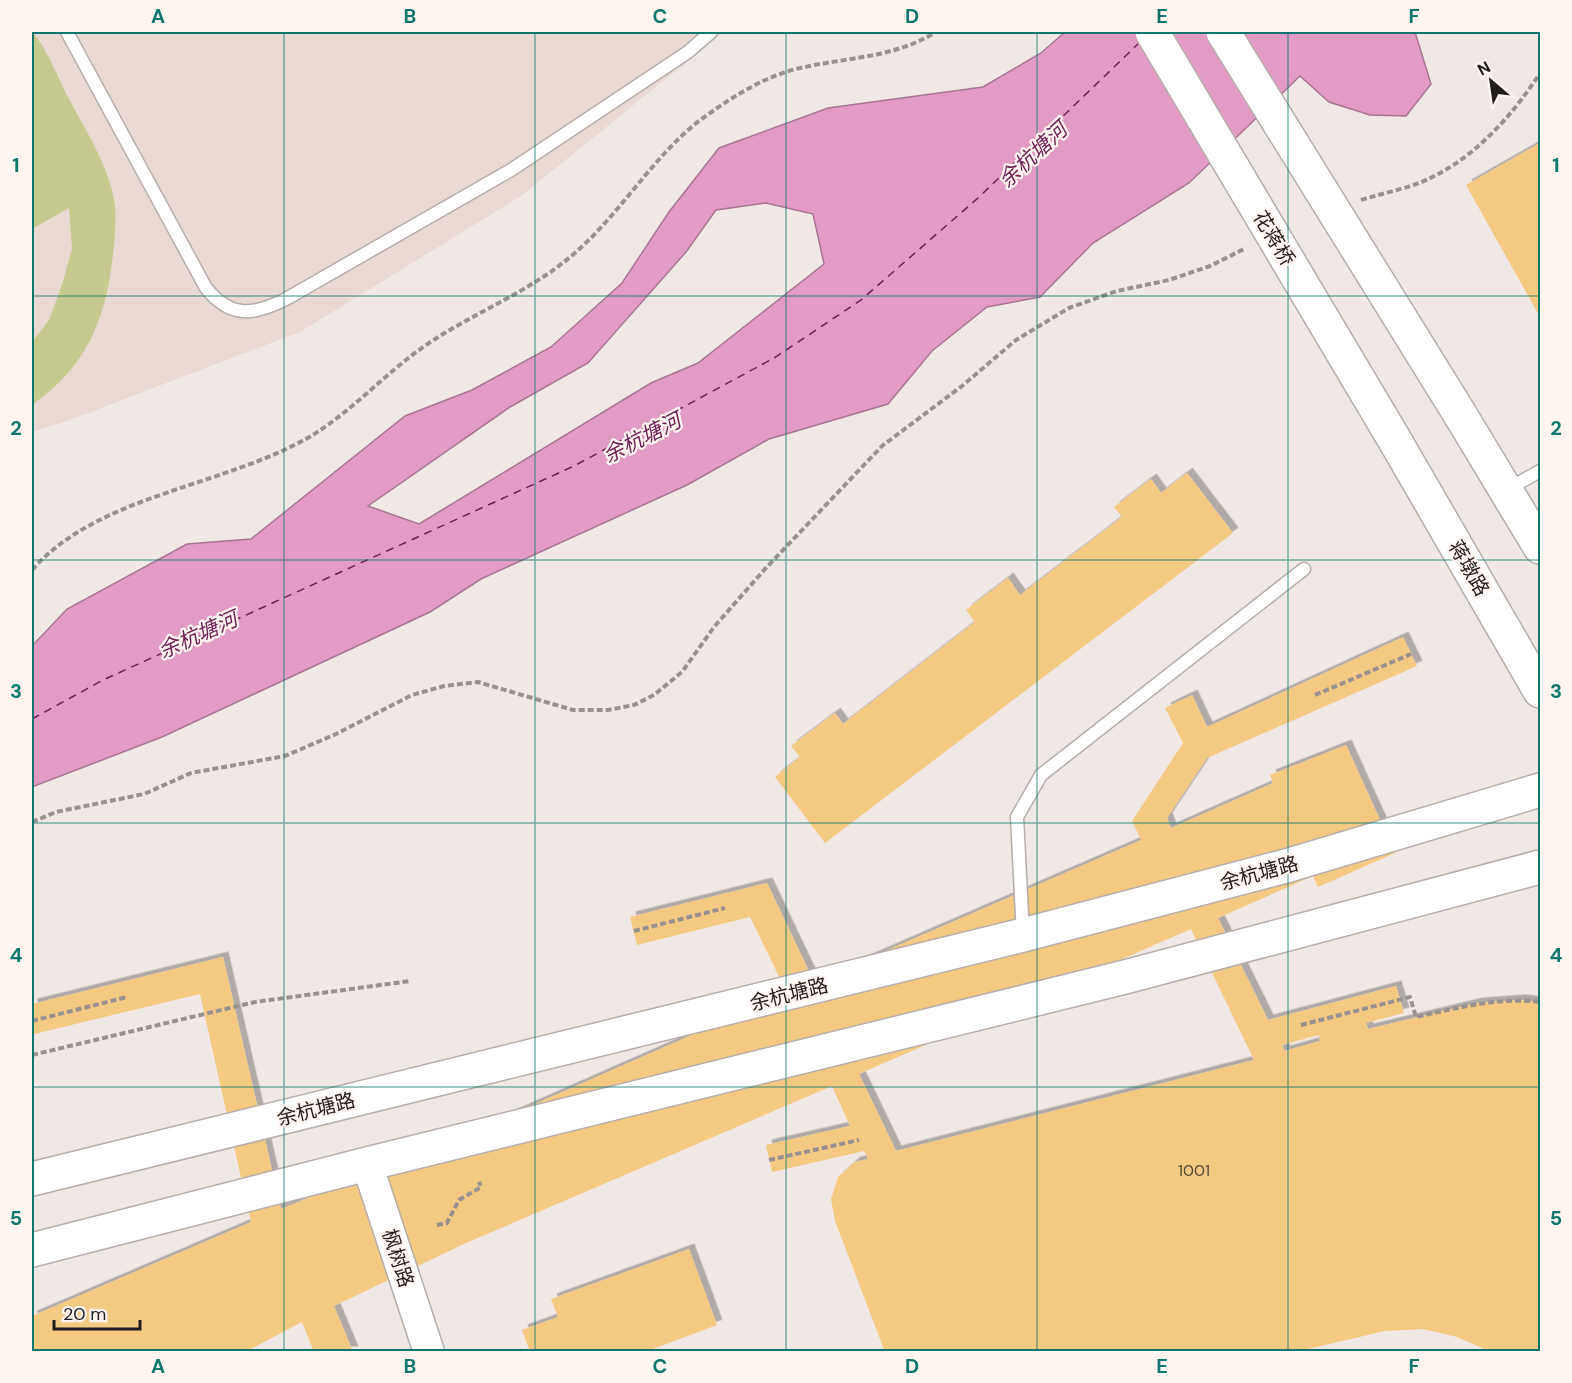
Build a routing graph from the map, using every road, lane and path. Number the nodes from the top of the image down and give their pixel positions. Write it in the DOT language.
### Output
graph roads {
  1 [pos="67,32"];
  2 [pos="711,32"];
  3 [pos="936,32"];
  4 [pos="1152,32"];
  5 [pos="1223,32"];
  6 [pos="1540,73"];
  7 [pos="1357,201"];
  8 [pos="1252,244"];
  9 [pos="1397,444"];
  10 [pos="1540,471"];
  11 [pos="1506,490"];
  12 [pos="1540,547"];
  13 [pos="1304,569"];
  14 [pos="32,570"];
  15 [pos="1411,654"];
  16 [pos="1540,692"];
  17 [pos="1315,695"];
  18 [pos="1540,790"];
  19 [pos="32,822"];
  20 [pos="1540,867"];
  21 [pos="725,908"];
  22 [pos="634,931"];
  23 [pos="1023,935"];
  24 [pos="410,981"];
  25 [pos="128,997"];
  26 [pos="1540,1002"];
  27 [pos="32,1021"];
  28 [pos="1301,1025"];
  29 [pos="32,1055"];
  30 [pos="859,1140"];
  31 [pos="769,1160"];
  32 [pos="367,1164"];
  33 [pos="32,1179"];
  34 [pos="479,1182"];
  35 [pos="437,1225"];
  36 [pos="32,1250"];
  37 [pos="429,1352"];
  1 -- 2 [label="lane"];
  3 -- 14 [label="path"];
  4 -- 9 [label="main road, 花蒋桥, bridge"];
  5 -- 11 [label="main road, bridge"];
  6 -- 7 [label="path"];
  8 -- 19 [label="path"];
  9 -- 16 [label="main road, 蒋墩路"];
  10 -- 11 [label="lane"];
  11 -- 12 [label="main road"];
  13 -- 23 [label="lane"];
  15 -- 17 [label="path"];
  18 -- 23 [label="main road, 余杭塘路"];
  20 -- 32 [label="main road"];
  21 -- 22 [label="path"];
  23 -- 33 [label="main road, 余杭塘路"];
  24 -- 29 [label="path"];
  25 -- 27 [label="path"];
  26 -- 28 [label="path"];
  30 -- 31 [label="path"];
  32 -- 36 [label="main road"];
  32 -- 37 [label="street, 枫树路"];
  34 -- 35 [label="path"];
}
